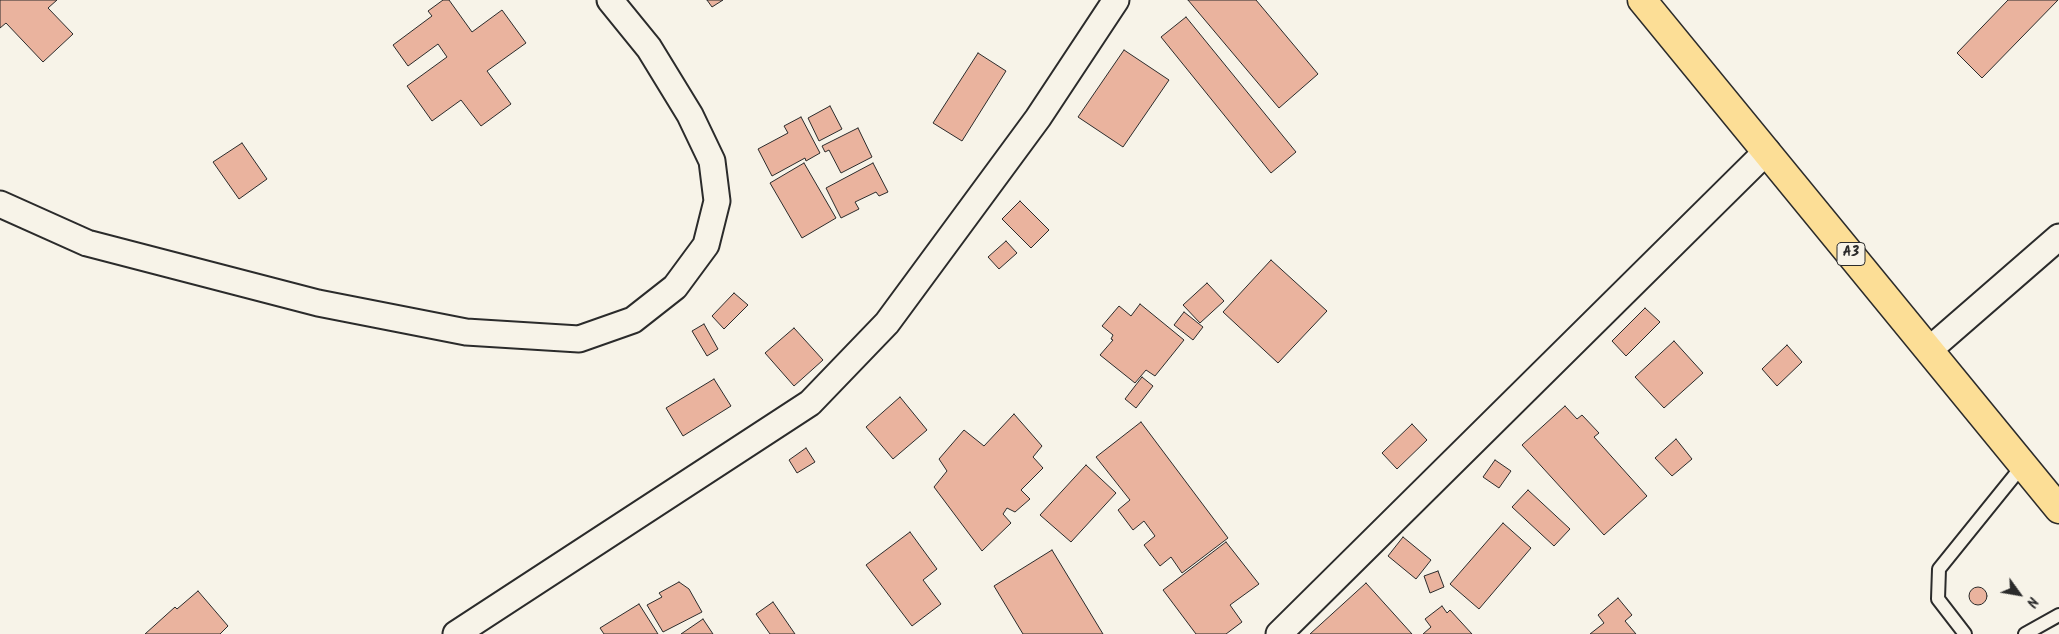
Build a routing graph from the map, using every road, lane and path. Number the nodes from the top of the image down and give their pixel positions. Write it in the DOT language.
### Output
graph roads {
  1 [pos="610,0"];
  2 [pos="1116,0"];
  3 [pos="1642,0"];
  4 [pos="1767,151"];
  5 [pos="0,204"];
  6 [pos="2059,237"];
  7 [pos="1929,350"];
  8 [pos="2023,465"];
  9 [pos="2059,509"];
  10 [pos="2059,615"];
  11 [pos="456,634"];
  12 [pos="1279,634"];
  13 [pos="1965,634"];
  14 [pos="2024,634"];
  1 -- 5 [label="street"];
  2 -- 11 [label="street"];
  3 -- 4 [label="highway, A3"];
  4 -- 7 [label="highway, A3"];
  4 -- 12 [label="street"];
  6 -- 7 [label="street"];
  7 -- 8 [label="highway, A3"];
  8 -- 9 [label="highway, A3"];
  8 -- 13 [label="lane"];
  10 -- 14 [label="lane"];
}
